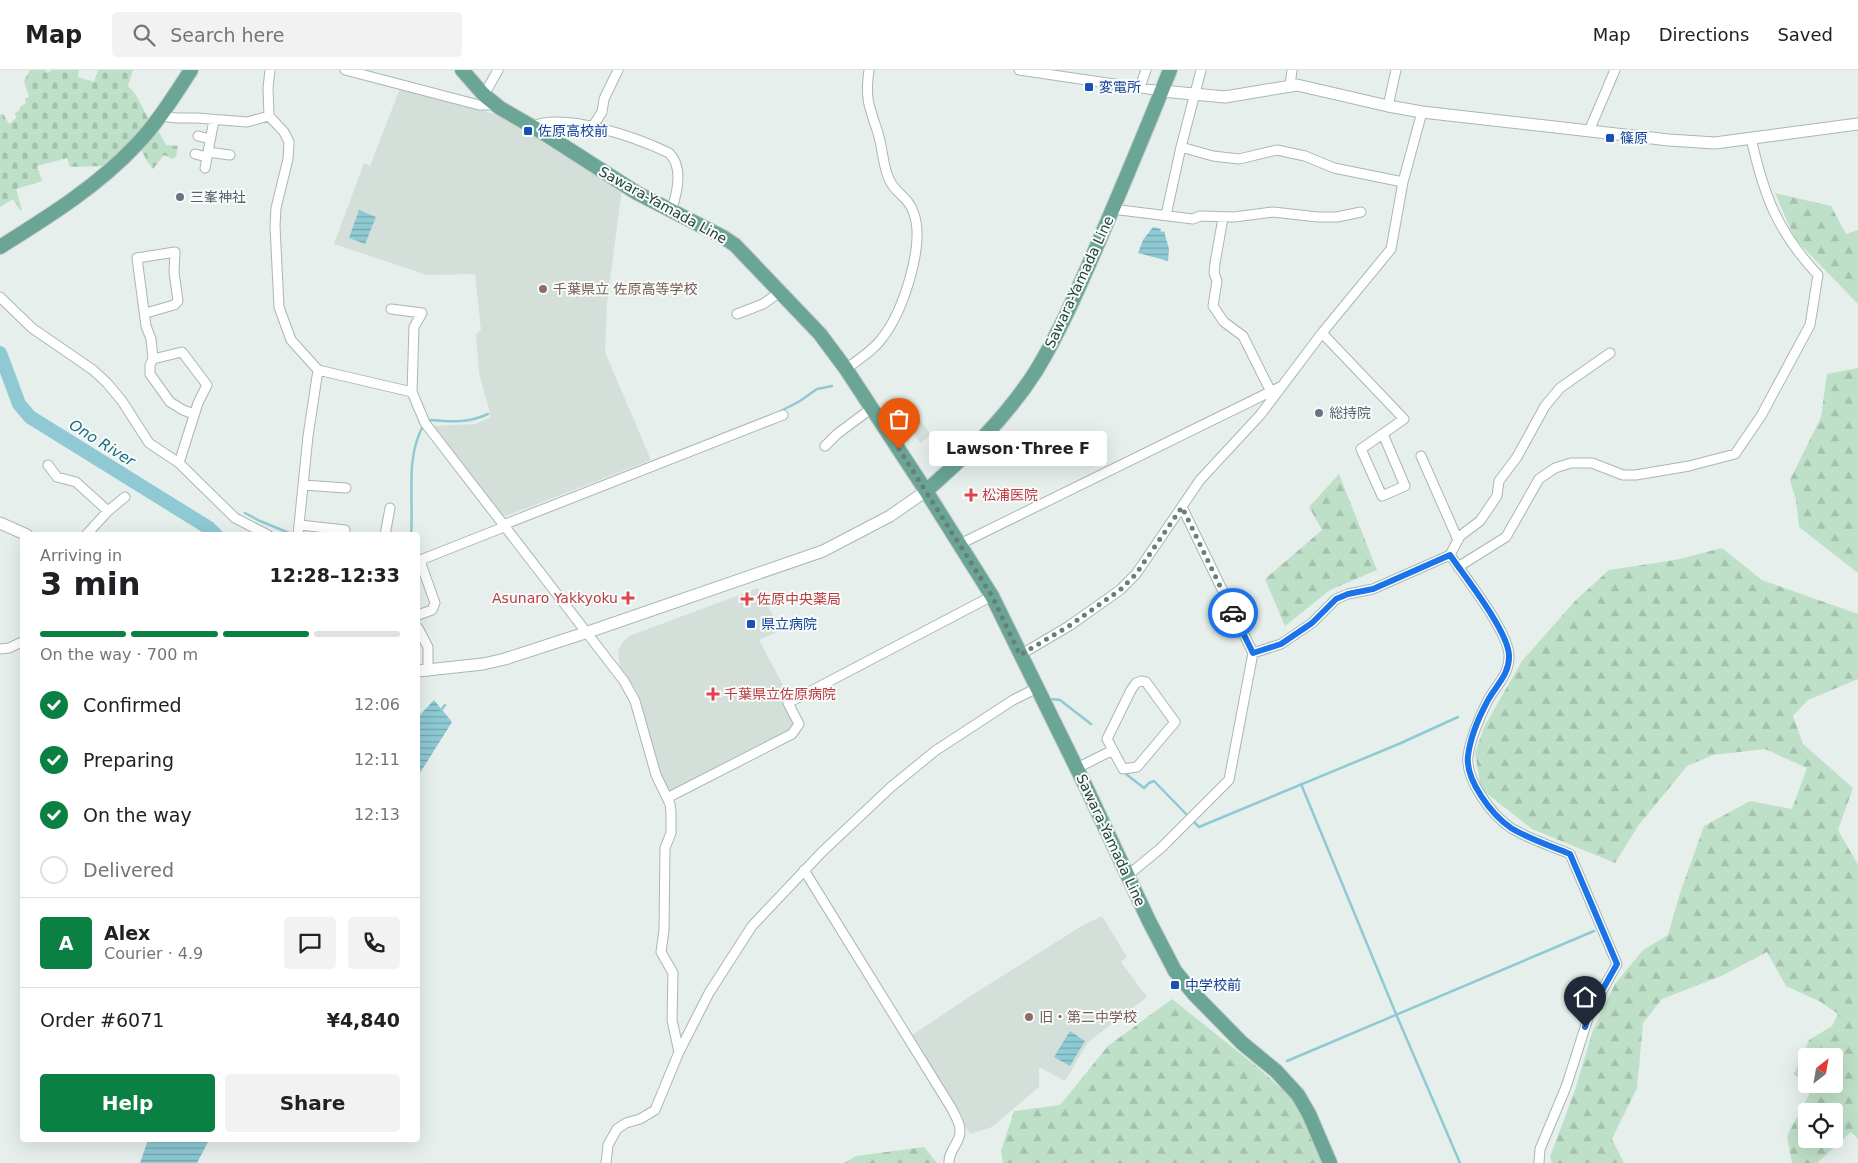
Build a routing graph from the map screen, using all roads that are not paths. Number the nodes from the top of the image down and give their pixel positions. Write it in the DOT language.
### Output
graph roads {
  1 [pos="191,70"];
  2 [pos="270,70"];
  3 [pos="345,70"];
  4 [pos="462,70"];
  5 [pos="498,70"];
  6 [pos="618,70"];
  7 [pos="869,70"];
  8 [pos="1020,70"];
  9 [pos="1146,70"];
  10 [pos="1162,70"];
  11 [pos="1170,70"];
  12 [pos="1201,70"];
  13 [pos="1292,70"];
  14 [pos="1396,70"];
  15 [pos="1614,70"];
  16 [pos="1290,86"];
  17 [pos="1140,87"];
  18 [pos="1163,88"];
  19 [pos="484,95"];
  20 [pos="1193,95"];
  21 [pos="496,105"];
  22 [pos="1388,106"];
  23 [pos="1422,112"];
  24 [pos="160,116"];
  25 [pos="269,116"];
  26 [pos="214,120"];
  27 [pos="1858,124"];
  28 [pos="593,126"];
  29 [pos="531,127"];
  30 [pos="1589,131"];
  31 [pos="198,136"];
  32 [pos="1750,138"];
  33 [pos="210,139"];
  34 [pos="1181,147"];
  35 [pos="194,154"];
  36 [pos="208,154"];
  37 [pos="230,155"];
  38 [pos="205,168"];
  39 [pos="1403,182"];
  40 [pos="1112,209"];
  41 [pos="671,211"];
  42 [pos="1361,212"];
  43 [pos="1166,215"];
  44 [pos="1224,218"];
  45 [pos="0,248"];
  46 [pos="780,292"];
  47 [pos="0,297"];
  48 [pos="391,309"];
  49 [pos="146,313"];
  50 [pos="737,314"];
  51 [pos="1322,333"];
  52 [pos="1610,353"];
  53 [pos="153,359"];
  54 [pos="846,369"];
  55 [pos="318,370"];
  56 [pos="1282,386"];
  57 [pos="412,392"];
  58 [pos="1271,392"];
  59 [pos="872,408"];
  60 [pos="194,414"];
  61 [pos="784,414"];
  62 [pos="1383,434"];
  63 [pos="825,446"];
  64 [pos="1421,456"];
  65 [pos="180,463"];
  66 [pos="48,465"];
  67 [pos="303,485"];
  68 [pos="346,488"];
  69 [pos="926,490"];
  70 [pos="125,497"];
  71 [pos="1182,507"];
  72 [pos="390,508"];
  73 [pos="108,511"];
  74 [pos="0,523"];
  75 [pos="300,525"];
  76 [pos="503,525"];
  77 [pos="20,532"];
  78 [pos="89,532"];
  79 [pos="262,532"];
  80 [pos="299,532"];
  81 [pos="345,532"];
  82 [pos="386,532"];
  83 [pos="1458,540"];
  84 [pos="960,544"];
  85 [pos="1450,555"];
  86 [pos="420,560"];
  87 [pos="420,566"];
  88 [pos="1458,567"];
  89 [pos="992,596"];
  90 [pos="420,614"];
  91 [pos="420,632"];
  92 [pos="586,632"];
  93 [pos="20,643"];
  94 [pos="0,649"];
  95 [pos="1253,653"];
  96 [pos="1020,655"];
  97 [pos="423,671"];
  98 [pos="1037,688"];
  99 [pos="1112,750"];
  100 [pos="1077,768"];
  101 [pos="667,798"];
  102 [pos="804,870"];
  103 [pos="1127,876"];
  104 [pos="679,1052"];
  105 [pos="606,1163"];
  106 [pos="949,1163"];
  107 [pos="1330,1163"];
  108 [pos="1539,1163"];
  1 -- 24 [label="main road"];
  2 -- 25 [label="street"];
  3 -- 21 [label="street"];
  4 -- 19 [label="main road, Sawara-Yamada Line"];
  5 -- 19 [label="street"];
  6 -- 28 [label="street"];
  7 -- 54 [label="street"];
  8 -- 17 [label="street"];
  9 -- 17 [label="street"];
  10 -- 18 [label="street"];
  11 -- 18 [label="main road, Sawara-Yamada Line"];
  12 -- 20 [label="street"];
  13 -- 16 [label="street"];
  14 -- 22 [label="street"];
  15 -- 30 [label="street"];
  16 -- 20 [label="street"];
  16 -- 22 [label="street"];
  17 -- 18 [label="street"];
  18 -- 20 [label="street"];
  18 -- 40 [label="main road, Sawara-Yamada Line"];
  19 -- 21 [label="main road, Sawara-Yamada Line"];
  20 -- 34 [label="street"];
  21 -- 29 [label="main road, Sawara-Yamada Line"];
  22 -- 23 [label="street"];
  23 -- 30 [label="street"];
  23 -- 39 [label="street"];
  24 -- 26 [label="street"];
  24 -- 45 [label="main road"];
  25 -- 26 [label="street"];
  25 -- 55 [label="street"];
  26 -- 33 [label="street"];
  27 -- 32 [label="street"];
  28 -- 29 [label="street"];
  28 -- 41 [label="street"];
  29 -- 41 [label="main road, Sawara-Yamada Line"];
  30 -- 32 [label="street"];
  31 -- 33 [label="street"];
  32 -- 88 [label="street"];
  33 -- 36 [label="street"];
  34 -- 39 [label="street"];
  34 -- 43 [label="street"];
  35 -- 36 [label="street"];
  36 -- 37 [label="street"];
  36 -- 38 [label="street"];
  39 -- 51 [label="street"];
  40 -- 43 [label="street"];
  40 -- 69 [label="main road, Sawara-Yamada Line"];
  41 -- 46 [label="main road, Sawara-Yamada Line"];
  42 -- 44 [label="street"];
  43 -- 44 [label="street"];
  44 -- 58 [label="street"];
  46 -- 50 [label="street"];
  46 -- 54 [label="main road, Sawara-Yamada Line"];
  47 -- 65 [label="street"];
  48 -- 57 [label="street"];
  49 -- 49 [label="street"];
  49 -- 53 [label="street"];
  51 -- 56 [label="street"];
  51 -- 62 [label="street"];
  52 -- 83 [label="street"];
  53 -- 60 [label="street"];
  53 -- 60 [label="street"];
  54 -- 59 [label="main road, Sawara-Yamada Line"];
  55 -- 57 [label="street"];
  55 -- 67 [label="street"];
  56 -- 58 [label="street"];
  56 -- 71 [label="street"];
  57 -- 76 [label="street"];
  58 -- 84 [label="street"];
  59 -- 63 [label="street"];
  59 -- 69 [label="main road, Sawara-Yamada Line"];
  60 -- 65 [label="street"];
  61 -- 76 [label="street"];
  62 -- 62 [label="street"];
  64 -- 83 [label="street"];
  65 -- 79 [label="street"];
  66 -- 73 [label="street"];
  67 -- 68 [label="street"];
  67 -- 75 [label="street"];
  69 -- 84 [label="main road, Sawara-Yamada Line"];
  69 -- 92 [label="street"];
  70 -- 73 [label="street"];
  71 -- 95 [label="street"];
  71 -- 96 [label="street"];
  72 -- 82 [label="street"];
  73 -- 78 [label="street"];
  74 -- 77 [label="street"];
  75 -- 80 [label="street"];
  75 -- 81 [label="street"];
  76 -- 86 [label="street"];
  76 -- 92 [label="street"];
  83 -- 85 [label="street"];
  84 -- 89 [label="main road, Sawara-Yamada Line"];
  85 -- 88 [label="street"];
  85 -- 95 [label="street"];
  87 -- 90 [label="street"];
  88 -- 108 [label="street"];
  89 -- 96 [label="main road, Sawara-Yamada Line"];
  89 -- 101 [label="street"];
  91 -- 97 [label="street"];
  92 -- 97 [label="street"];
  92 -- 101 [label="street"];
  93 -- 94 [label="street"];
  95 -- 103 [label="street"];
  96 -- 98 [label="main road, Sawara-Yamada Line"];
  98 -- 100 [label="main road, Sawara-Yamada Line"];
  98 -- 102 [label="street"];
  99 -- 99 [label="street"];
  99 -- 100 [label="street"];
  100 -- 103 [label="main road, Sawara-Yamada Line"];
  101 -- 104 [label="street"];
  102 -- 104 [label="street"];
  102 -- 106 [label="street"];
  103 -- 107 [label="main road, Sawara-Yamada Line"];
  104 -- 105 [label="street"];
}
